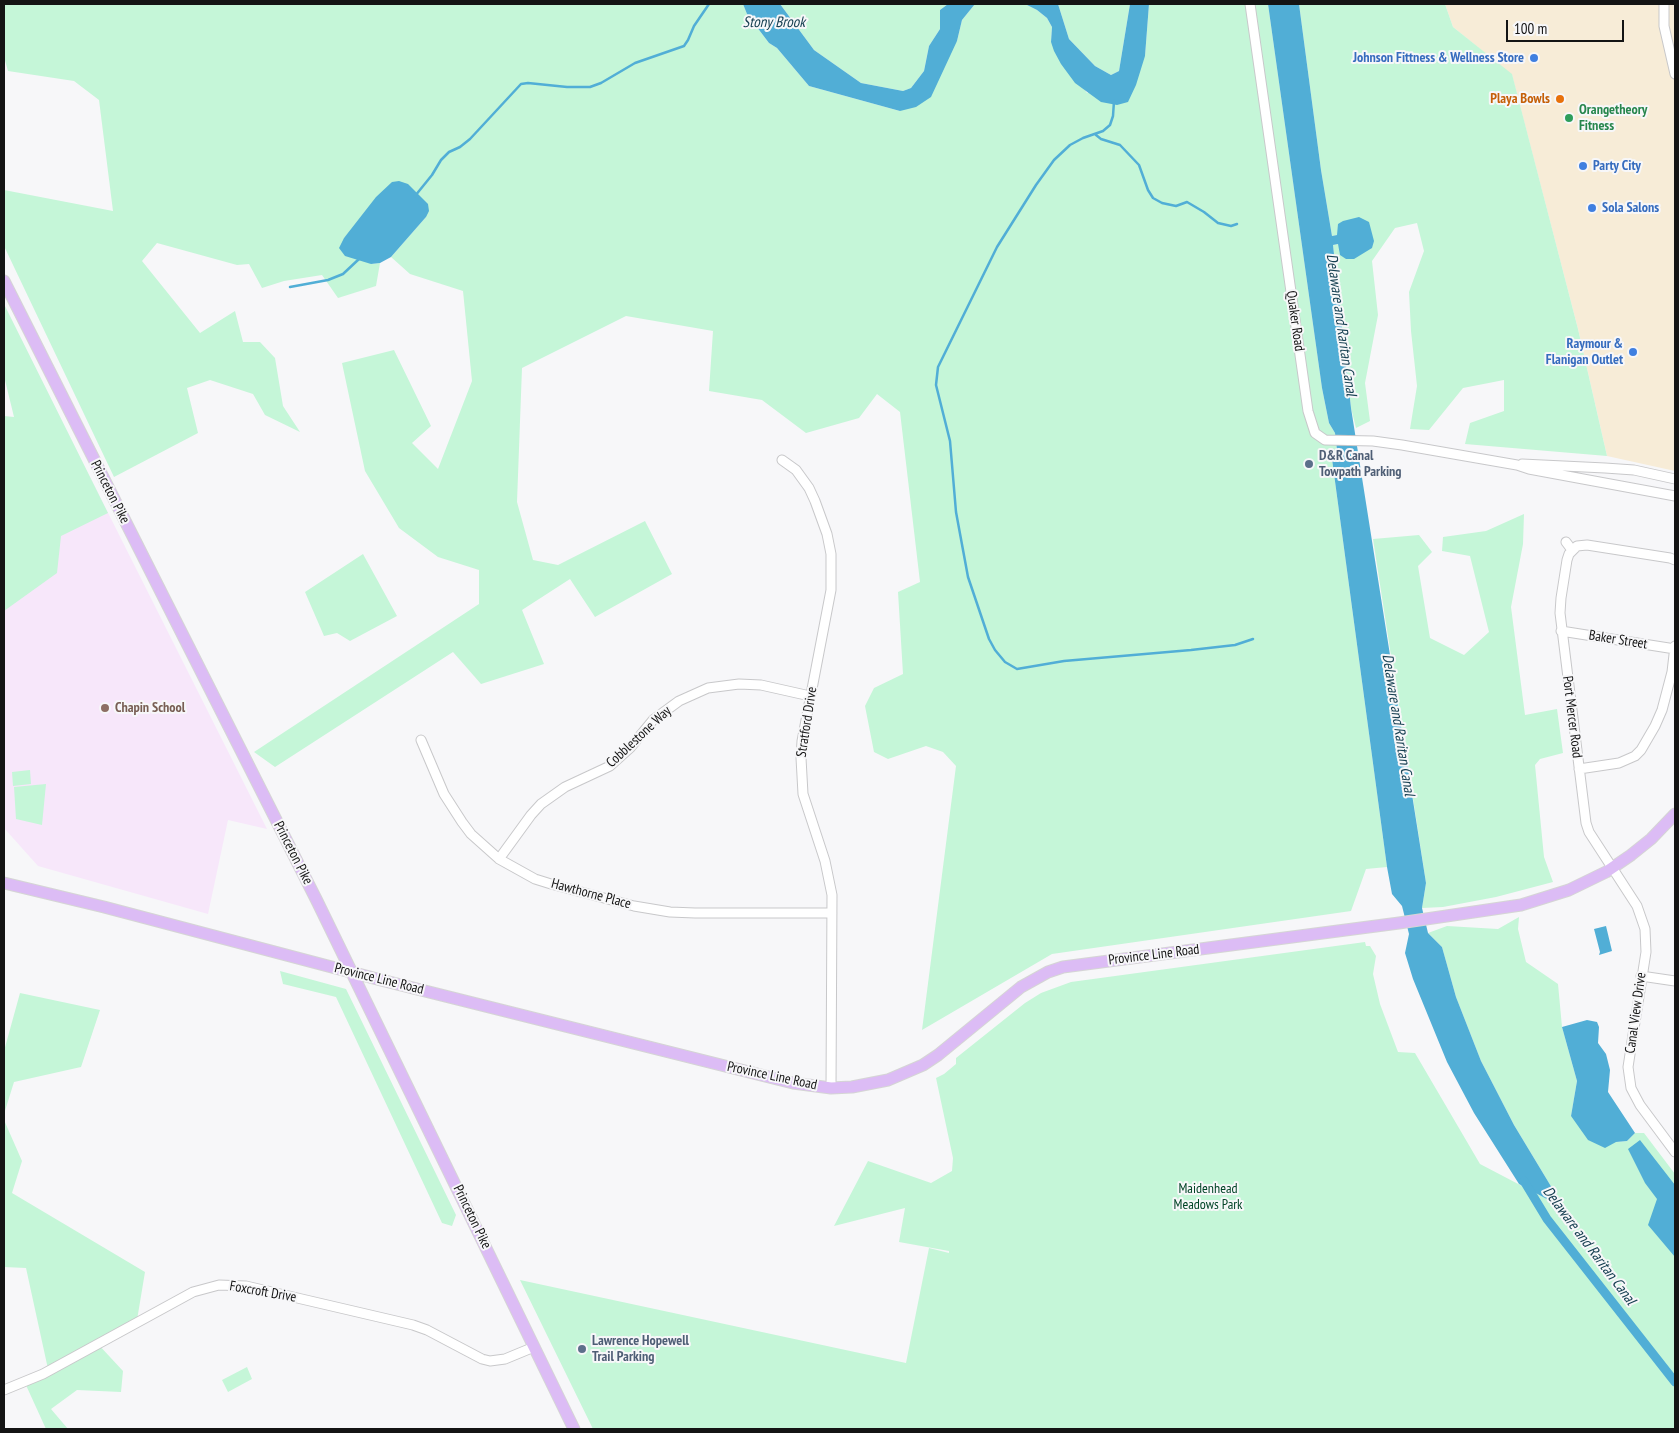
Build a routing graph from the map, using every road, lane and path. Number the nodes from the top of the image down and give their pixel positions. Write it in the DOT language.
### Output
graph roads {
  1 [pos="1250,4"];
  2 [pos="1664,4"];
  3 [pos="1675,74"];
  4 [pos="4,281"];
  5 [pos="782,460"];
  6 [pos="1517,465"];
  7 [pos="1675,479"];
  8 [pos="1675,496"];
  9 [pos="1566,542"];
  10 [pos="1572,550"];
  11 [pos="1675,560"];
  12 [pos="1561,630"];
  13 [pos="1675,647"];
  14 [pos="810,696"];
  15 [pos="421,740"];
  16 [pos="1579,769"];
  17 [pos="1675,814"];
  18 [pos="499,859"];
  19 [pos="1614,867"];
  20 [pos="4,883"];
  21 [pos="832,913"];
  22 [pos="352,973"];
  23 [pos="1641,976"];
  24 [pos="1675,981"];
  25 [pos="831,1088"];
  26 [pos="1675,1152"];
  27 [pos="534,1347"];
  28 [pos="4,1390"];
  29 [pos="574,1429"];
  1 -- 6 [label="street, Quaker Road"];
  2 -- 3 [label="street"];
  4 -- 22 [label="main road, Princeton Pike"];
  5 -- 14 [label="street, Stratford Drive"];
  6 -- 7 [label="street, Quaker Road"];
  6 -- 8 [label="street, Quaker Road"];
  9 -- 10 [label="street"];
  10 -- 11 [label="street"];
  10 -- 12 [label="street, Port Mercer Road"];
  12 -- 13 [label="street, Baker Street"];
  12 -- 16 [label="street, Port Mercer Road"];
  13 -- 16 [label="street"];
  14 -- 18 [label="street, Cobblestone Way"];
  14 -- 21 [label="street, Stratford Drive"];
  15 -- 18 [label="street, Hawthorne Place"];
  16 -- 19 [label="street, Port Mercer Road"];
  17 -- 19 [label="main road, Province Line Road"];
  18 -- 21 [label="street, Hawthorne Place"];
  19 -- 23 [label="street, Canal View Drive"];
  19 -- 25 [label="main road, Province Line Road"];
  20 -- 22 [label="main road, Province Line Road"];
  21 -- 25 [label="street, Stratford Drive"];
  22 -- 25 [label="main road, Province Line Road"];
  22 -- 27 [label="main road, Princeton Pike"];
  23 -- 24 [label="street"];
  23 -- 26 [label="street, Canal View Drive"];
  27 -- 28 [label="street, Foxcroft Drive"];
  27 -- 29 [label="main road, Princeton Pike"];
}
